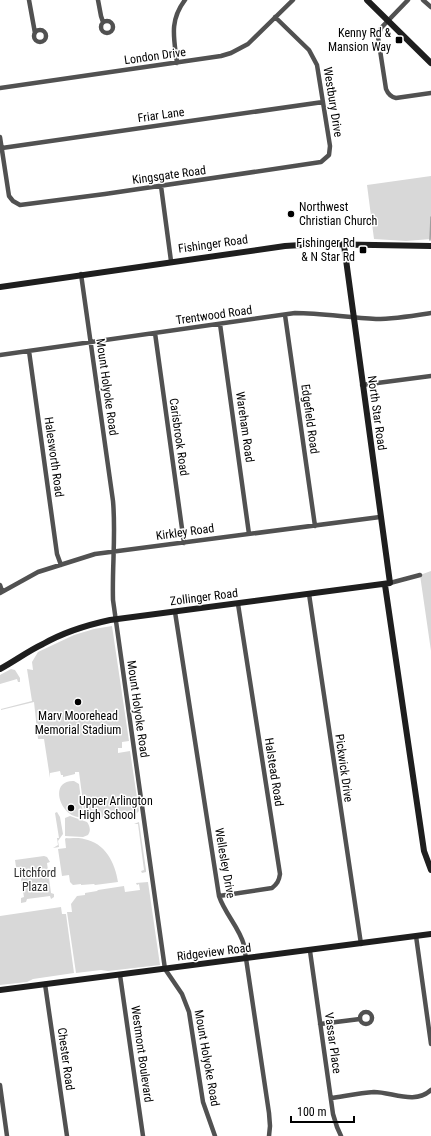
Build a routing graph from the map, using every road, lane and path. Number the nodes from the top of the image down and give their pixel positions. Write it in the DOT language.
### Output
graph roads {
  1 [pos="29,0"];
  2 [pos="98,0"];
  3 [pos="185,0"];
  4 [pos="293,0"];
  5 [pos="367,0"];
  6 [pos="408,0"];
  7 [pos="423,0"];
  8 [pos="431,6"];
  9 [pos="275,17"];
  10 [pos="388,21"];
  11 [pos="104,22"];
  12 [pos="35,33"];
  13 [pos="177,63"];
  14 [pos="431,63"];
  15 [pos="0,88"];
  16 [pos="431,92"];
  17 [pos="323,102"];
  18 [pos="0,137"];
  19 [pos="2,148"];
  20 [pos="327,157"];
  21 [pos="161,186"];
  22 [pos="344,245"];
  23 [pos="431,246"];
  24 [pos="172,261"];
  25 [pos="81,274"];
  26 [pos="0,286"];
  27 [pos="285,314"];
  28 [pos="431,314"];
  29 [pos="353,317"];
  30 [pos="220,324"];
  31 [pos="155,333"];
  32 [pos="91,342"];
  33 [pos="29,351"];
  34 [pos="0,356"];
  35 [pos="431,376"];
  36 [pos="362,385"];
  37 [pos="380,517"];
  38 [pos="314,526"];
  39 [pos="249,534"];
  40 [pos="184,543"];
  41 [pos="114,552"];
  42 [pos="61,564"];
  43 [pos="420,575"];
  44 [pos="387,584"];
  45 [pos="0,585"];
  46 [pos="1,592"];
  47 [pos="309,594"];
  48 [pos="238,604"];
  49 [pos="175,612"];
  50 [pos="116,619"];
  51 [pos="0,669"];
  52 [pos="431,870"];
  53 [pos="219,896"];
  54 [pos="431,934"];
  55 [pos="416,936"];
  56 [pos="361,944"];
  57 [pos="310,951"];
  58 [pos="246,959"];
  59 [pos="165,969"];
  60 [pos="120,975"];
  61 [pos="45,984"];
  62 [pos="0,990"];
  63 [pos="360,1019"];
  64 [pos="320,1024"];
  65 [pos="431,1044"];
  66 [pos="0,1085"];
  67 [pos="431,1090"];
  68 [pos="331,1098"];
  69 [pos="7,1136"];
  70 [pos="67,1136"];
  71 [pos="143,1136"];
  72 [pos="215,1136"];
  73 [pos="269,1136"];
  74 [pos="341,1136"];
  1 -- 12 [label="street"];
  2 -- 11 [label="street"];
  3 -- 13 [label="street"];
  4 -- 9 [label="street, London Drive"];
  5 -- 10 [label="street"];
  6 -- 10 [label="street"];
  7 -- 8 [label="street"];
  9 -- 13 [label="street, London Drive"];
  9 -- 17 [label="street, Westbury Drive"];
  10 -- 14 [label="street"];
  10 -- 16 [label="street"];
  13 -- 15 [label="street, London Drive"];
  17 -- 19 [label="street, Friar Lane"];
  17 -- 20 [label="street, Westbury Drive"];
  18 -- 19 [label="street"];
  19 -- 21 [label="street, Kingsgate Road"];
  20 -- 21 [label="street, Kingsgate Road"];
  21 -- 24 [label="street"];
  22 -- 23 [label="street, Fishinger Road"];
  22 -- 24 [label="street, Fishinger Road"];
  22 -- 29 [label="street, North Star Road"];
  24 -- 25 [label="street, Fishinger Road"];
  25 -- 26 [label="street, Fishinger Road"];
  25 -- 32 [label="street, Mount Holyoke Road"];
  27 -- 29 [label="street, Trentwood Road"];
  27 -- 30 [label="street, Trentwood Road"];
  27 -- 38 [label="street, Edgefield Road"];
  28 -- 29 [label="street, Trentwood Road"];
  29 -- 36 [label="street, North Star Road"];
  30 -- 31 [label="street, Trentwood Road"];
  30 -- 39 [label="street, Wareham Road"];
  31 -- 32 [label="street, Trentwood Road"];
  31 -- 40 [label="street, Carisbrook Road"];
  32 -- 33 [label="street, Trentwood Road"];
  32 -- 41 [label="street, Mount Holyoke Road"];
  33 -- 34 [label="street, Trentwood Road"];
  33 -- 42 [label="street, Halesworth Road"];
  35 -- 36 [label="street"];
  36 -- 37 [label="street, North Star Road"];
  37 -- 38 [label="street, Kirkley Road"];
  37 -- 44 [label="street, North Star Road"];
  38 -- 39 [label="street, Kirkley Road"];
  39 -- 40 [label="street, Kirkley Road"];
  40 -- 41 [label="street, Kirkley Road"];
  41 -- 42 [label="street, Kirkley Road"];
  41 -- 50 [label="street, Mount Holyoke Road"];
  42 -- 46 [label="street, Kirkley Road"];
  43 -- 44 [label="street, Zollinger Road"];
  44 -- 47 [label="street, Zollinger Road"];
  44 -- 52 [label="street, North Star Road"];
  45 -- 46 [label="street"];
  47 -- 48 [label="street, Zollinger Road"];
  47 -- 56 [label="street, Pickwick Drive"];
  48 -- 49 [label="street, Zollinger Road"];
  48 -- 53 [label="street, Halstead Road"];
  49 -- 50 [label="street, Zollinger Road"];
  49 -- 53 [label="street, Wellesley Drive"];
  50 -- 51 [label="street, Zollinger Road"];
  50 -- 59 [label="street, Mount Holyoke Road"];
  53 -- 58 [label="street, Wellesley Drive"];
  54 -- 55 [label="street, Ridgeview Road"];
  55 -- 56 [label="street, Ridgeview Road"];
  55 -- 65 [label="street"];
  56 -- 57 [label="street, Ridgeview Road"];
  57 -- 58 [label="street, Ridgeview Road"];
  57 -- 64 [label="street, Vassar Place"];
  58 -- 59 [label="street, Ridgeview Road"];
  58 -- 73 [label="street, Wellesley Drive"];
  59 -- 60 [label="street, Ridgeview Road"];
  59 -- 72 [label="street, Mount Holyoke Road"];
  60 -- 61 [label="street, Ridgeview Road"];
  60 -- 71 [label="street, Westmont Boulevard"];
  61 -- 62 [label="street, Ridgeview Road"];
  61 -- 70 [label="street, Chester Road"];
  63 -- 64 [label="street"];
  64 -- 68 [label="street, Vassar Place"];
  66 -- 69 [label="street"];
  67 -- 68 [label="street"];
  68 -- 74 [label="street, Vassar Place"];
}
